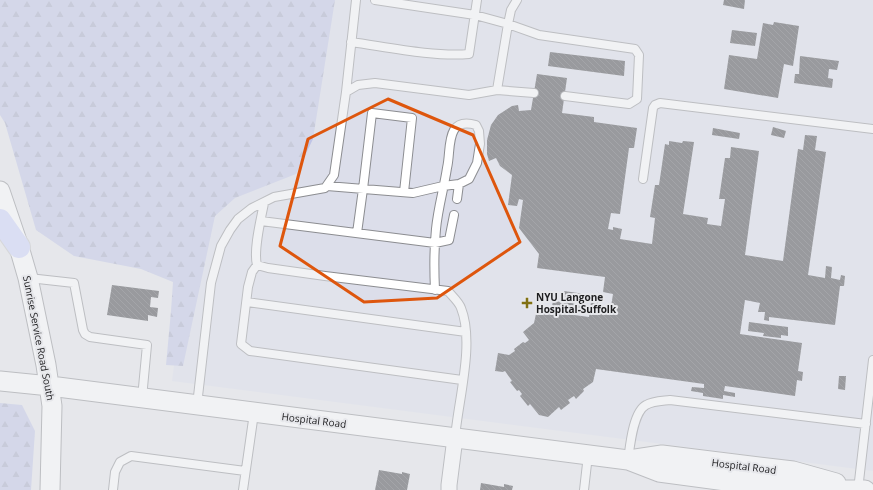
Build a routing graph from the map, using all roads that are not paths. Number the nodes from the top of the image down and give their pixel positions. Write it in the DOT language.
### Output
graph roads {
  1 [pos="356,0"];
  2 [pos="375,0"];
  3 [pos="477,0"];
  4 [pos="517,0"];
  5 [pos="475,15"];
  6 [pos="508,24"];
  7 [pos="351,42"];
  8 [pos="497,90"];
  9 [pos="346,92"];
  10 [pos="534,93"];
  11 [pos="565,96"];
  12 [pos="873,129"];
  13 [pos="643,179"];
  14 [pos="459,184"];
  15 [pos="327,186"];
  16 [pos="443,186"];
  17 [pos="364,189"];
  18 [pos="0,191"];
  19 [pos="404,192"];
  20 [pos="457,199"];
  21 [pos="264,203"];
  22 [pos="454,215"];
  23 [pos="0,220"];
  24 [pos="261,221"];
  25 [pos="357,233"];
  26 [pos="435,243"];
  27 [pos="20,247"];
  28 [pos="257,265"];
  29 [pos="28,278"];
  30 [pos="435,290"];
  31 [pos="247,302"];
  32 [pos="466,332"];
  33 [pos="873,360"];
  34 [pos="872,378"];
  35 [pos="462,380"];
  36 [pos="0,381"];
  37 [pos="50,386"];
  38 [pos="142,399"];
  39 [pos="197,406"];
  40 [pos="254,413"];
  41 [pos="866,424"];
  42 [pos="455,438"];
  43 [pos="588,455"];
  44 [pos="628,460"];
  45 [pos="245,471"];
  46 [pos="448,488"];
  47 [pos="50,490"];
  48 [pos="113,490"];
  49 [pos="243,490"];
  50 [pos="584,490"];
  51 [pos="861,490"];
  1 -- 7 [label="lane"];
  2 -- 5 [label="lane"];
  3 -- 5 [label="lane"];
  4 -- 6 [label="lane"];
  5 -- 6 [label="lane"];
  5 -- 7 [label="lane"];
  6 -- 8 [label="lane"];
  6 -- 11 [label="lane"];
  7 -- 9 [label="lane"];
  8 -- 9 [label="lane"];
  8 -- 10 [label="lane"];
  9 -- 15 [label="lane"];
  12 -- 13 [label="lane"];
  14 -- 16 [label="lane"];
  14 -- 16 [label="lane"];
  14 -- 20 [label="lane"];
  15 -- 17 [label="lane"];
  15 -- 21 [label="lane"];
  16 -- 19 [label="lane"];
  16 -- 26 [label="lane"];
  17 -- 19 [label="lane"];
  17 -- 19 [label="lane"];
  17 -- 25 [label="lane"];
  18 -- 27 [label="street, Sunrise Service Road South"];
  21 -- 24 [label="lane"];
  21 -- 39 [label="lane"];
  22 -- 26 [label="lane"];
  23 -- 27 [label="highway"];
  24 -- 25 [label="lane"];
  24 -- 28 [label="lane"];
  25 -- 26 [label="lane"];
  26 -- 30 [label="lane"];
  27 -- 29 [label="street, Sunrise Service Road South"];
  28 -- 30 [label="lane"];
  28 -- 31 [label="lane"];
  29 -- 37 [label="street, Sunrise Service Road South"];
  29 -- 38 [label="lane"];
  30 -- 32 [label="lane"];
  31 -- 32 [label="lane"];
  31 -- 35 [label="lane"];
  32 -- 35 [label="lane"];
  33 -- 34 [label="lane"];
  34 -- 41 [label="lane"];
  35 -- 42 [label="lane"];
  36 -- 37 [label="street, Hospital Road"];
  37 -- 38 [label="street, Hospital Road"];
  37 -- 47 [label="street, Sunrise Service Road South"];
  38 -- 39 [label="street, Hospital Road"];
  39 -- 40 [label="street, Hospital Road"];
  40 -- 42 [label="street, Hospital Road"];
  40 -- 45 [label="lane"];
  41 -- 44 [label="lane"];
  41 -- 51 [label="lane"];
  42 -- 43 [label="street, Hospital Road"];
  42 -- 46 [label="street"];
  43 -- 44 [label="street, Hospital Road"];
  43 -- 50 [label="lane"];
  44 -- 51 [label="street, Hospital Road"];
  45 -- 48 [label="lane"];
  45 -- 49 [label="lane"];
}
